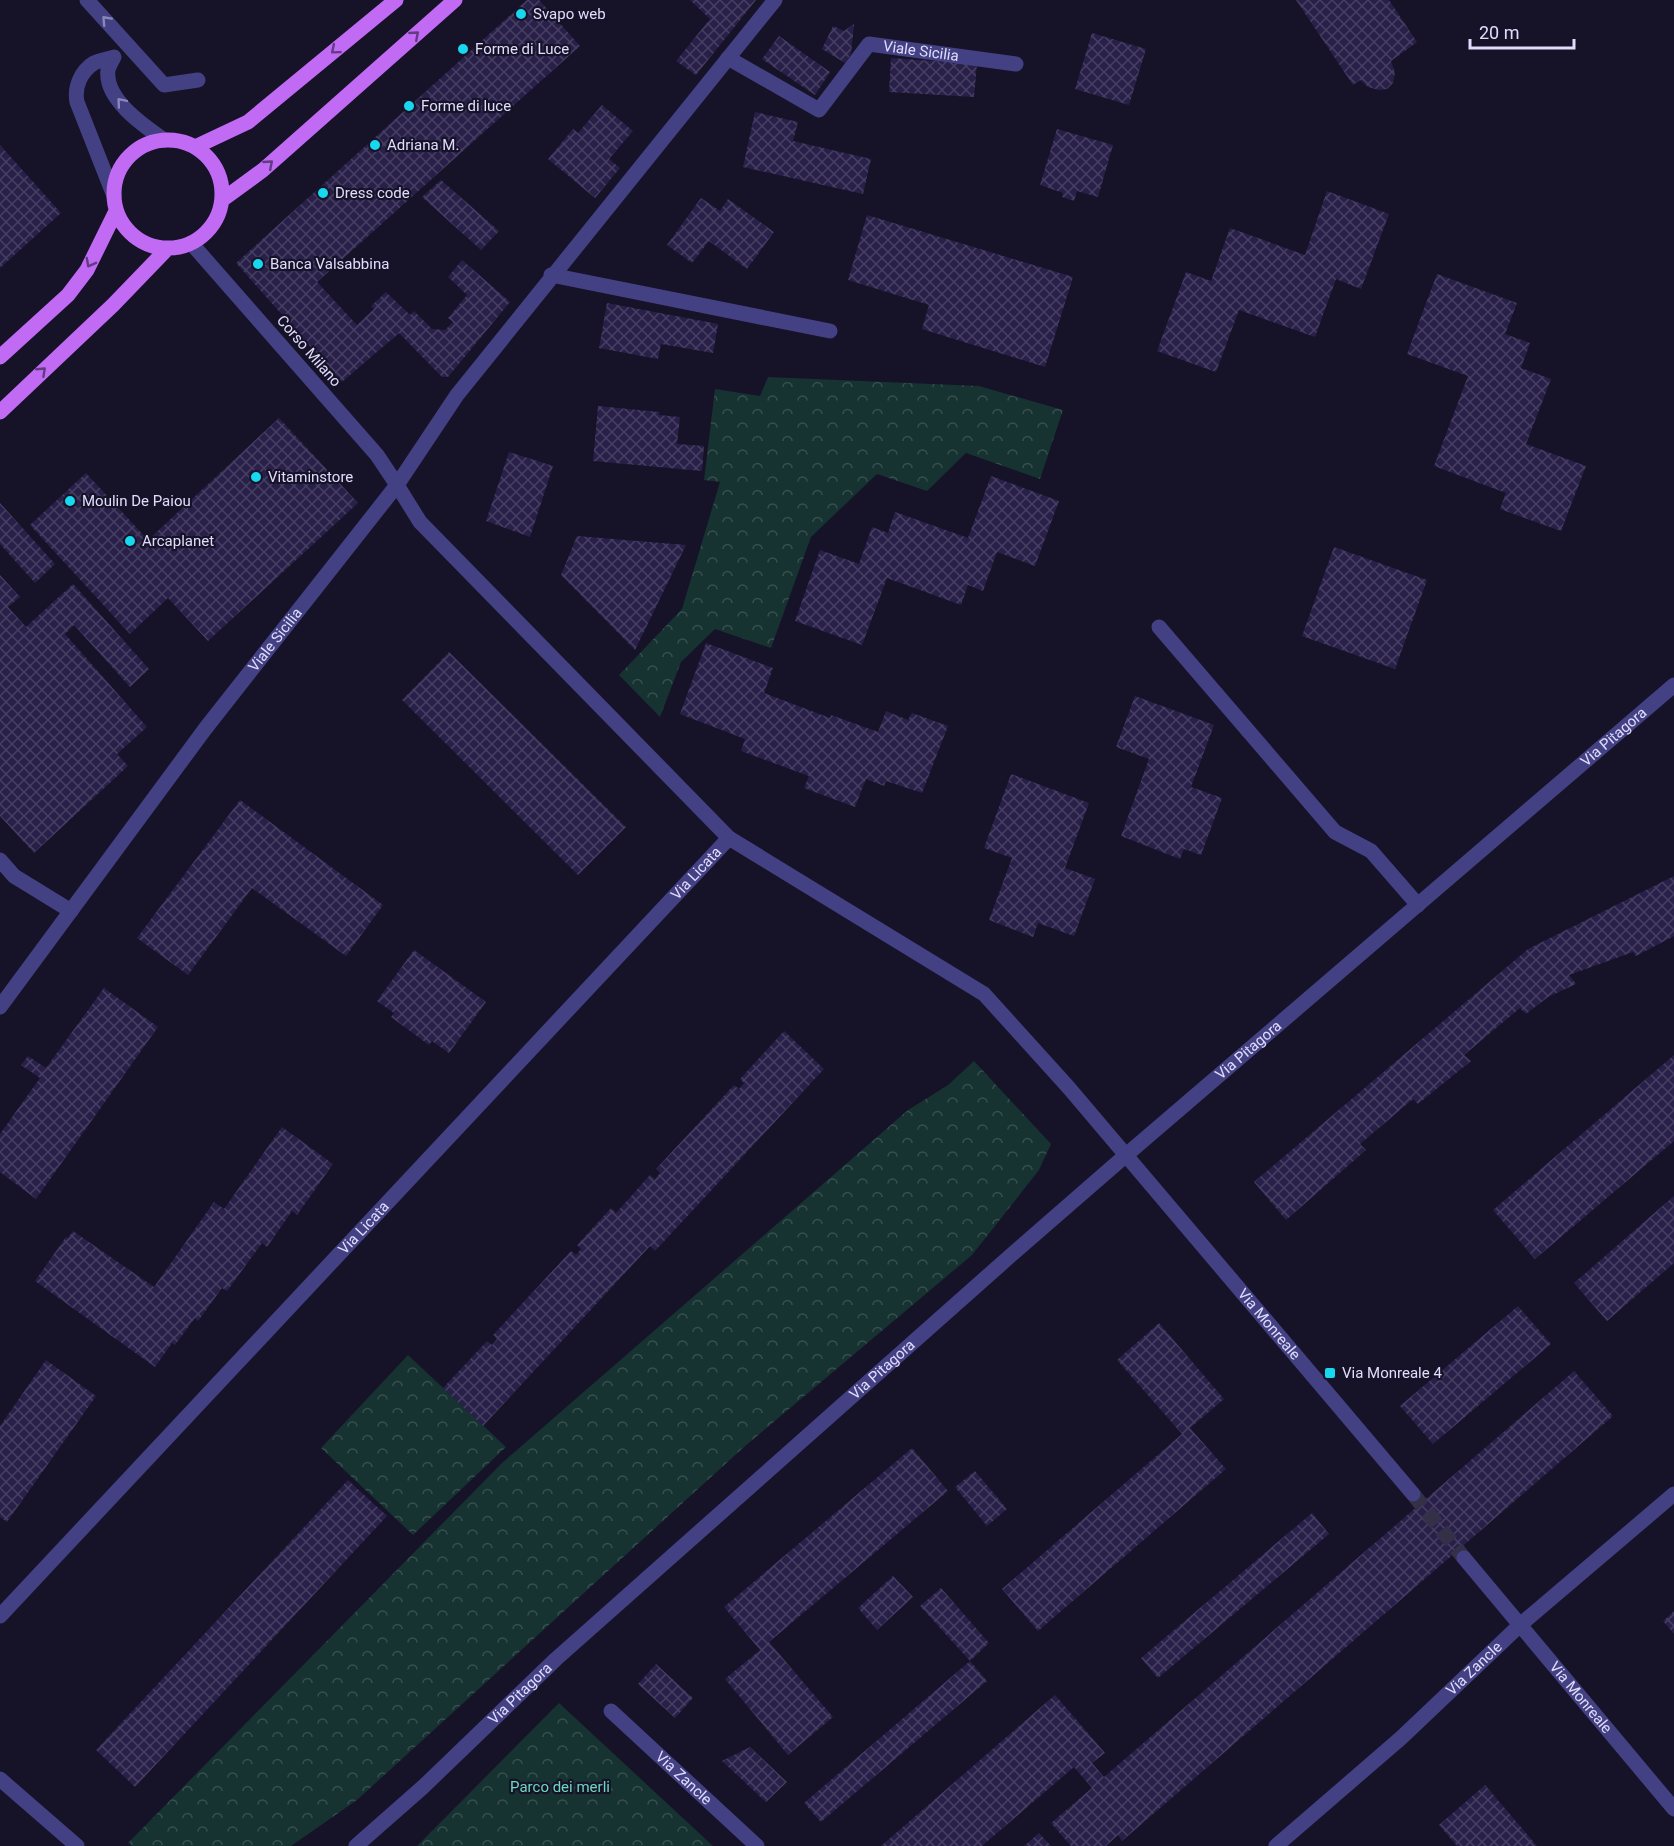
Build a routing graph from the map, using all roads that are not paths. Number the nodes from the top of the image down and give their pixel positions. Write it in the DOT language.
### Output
graph roads {
  1 [pos="87,0"];
  2 [pos="396,0"];
  3 [pos="455,0"];
  4 [pos="776,0"];
  5 [pos="128,44"];
  6 [pos="114,57"];
  7 [pos="728,58"];
  8 [pos="1016,64"];
  9 [pos="198,80"];
  10 [pos="164,140"];
  11 [pos="195,147"];
  12 [pos="222,200"];
  13 [pos="115,204"];
  14 [pos="191,243"];
  15 [pos="168,248"];
  16 [pos="551,275"];
  17 [pos="830,331"];
  18 [pos="0,357"];
  19 [pos="0,412"];
  20 [pos="397,485"];
  21 [pos="1159,627"];
  22 [pos="1674,685"];
  23 [pos="729,838"];
  24 [pos="0,860"];
  25 [pos="1418,905"];
  26 [pos="71,911"];
  27 [pos="0,1007"];
  28 [pos="1125,1156"];
  29 [pos="1413,1494"];
  30 [pos="1674,1494"];
  31 [pos="1464,1558"];
  32 [pos="0,1616"];
  33 [pos="1520,1625"];
  34 [pos="611,1711"];
  35 [pos="0,1779"];
  36 [pos="1674,1809"];
  37 [pos="77,1846"];
  38 [pos="356,1846"];
  39 [pos="757,1846"];
  40 [pos="1275,1846"];
  5 -- 1 [label="street, one-way"];
  2 -- 11 [label="main road, one-way"];
  12 -- 3 [label="main road, one-way"];
  4 -- 7 [label="street, Viale Sicilia"];
  5 -- 6 [label="street"];
  5 -- 9 [label="street"];
  10 -- 6 [label="street, one-way"];
  6 -- 13 [label="street"];
  7 -- 8 [label="street, Viale Sicilia"];
  7 -- 16 [label="street, Viale Sicilia"];
  10 -- 11 [label="main road"];
  10 -- 13 [label="main road"];
  11 -- 12 [label="main road"];
  12 -- 14 [label="main road"];
  13 -- 15 [label="main road"];
  13 -- 18 [label="main road, one-way"];
  14 -- 15 [label="main road"];
  14 -- 20 [label="street, Corso Milano"];
  19 -- 15 [label="main road, one-way"];
  16 -- 17 [label="street"];
  16 -- 20 [label="street, Viale Sicilia"];
  20 -- 23 [label="street, Via Licata"];
  20 -- 26 [label="street, Viale Sicilia"];
  21 -- 25 [label="street"];
  22 -- 25 [label="street, Via Pitagora"];
  23 -- 28 [label="street, Via Licata"];
  23 -- 32 [label="street, Via Licata"];
  24 -- 26 [label="street"];
  25 -- 28 [label="street, Via Pitagora"];
  26 -- 27 [label="street, Viale Sicilia"];
  28 -- 29 [label="street, Via Monreale"];
  28 -- 38 [label="street, Via Pitagora"];
  30 -- 33 [label="street, Via Zancle"];
  31 -- 33 [label="street, Via Monreale"];
  33 -- 36 [label="street, Via Monreale"];
  33 -- 40 [label="street, Via Zancle"];
  34 -- 39 [label="street, Via Zancle"];
  35 -- 37 [label="street"];
}
